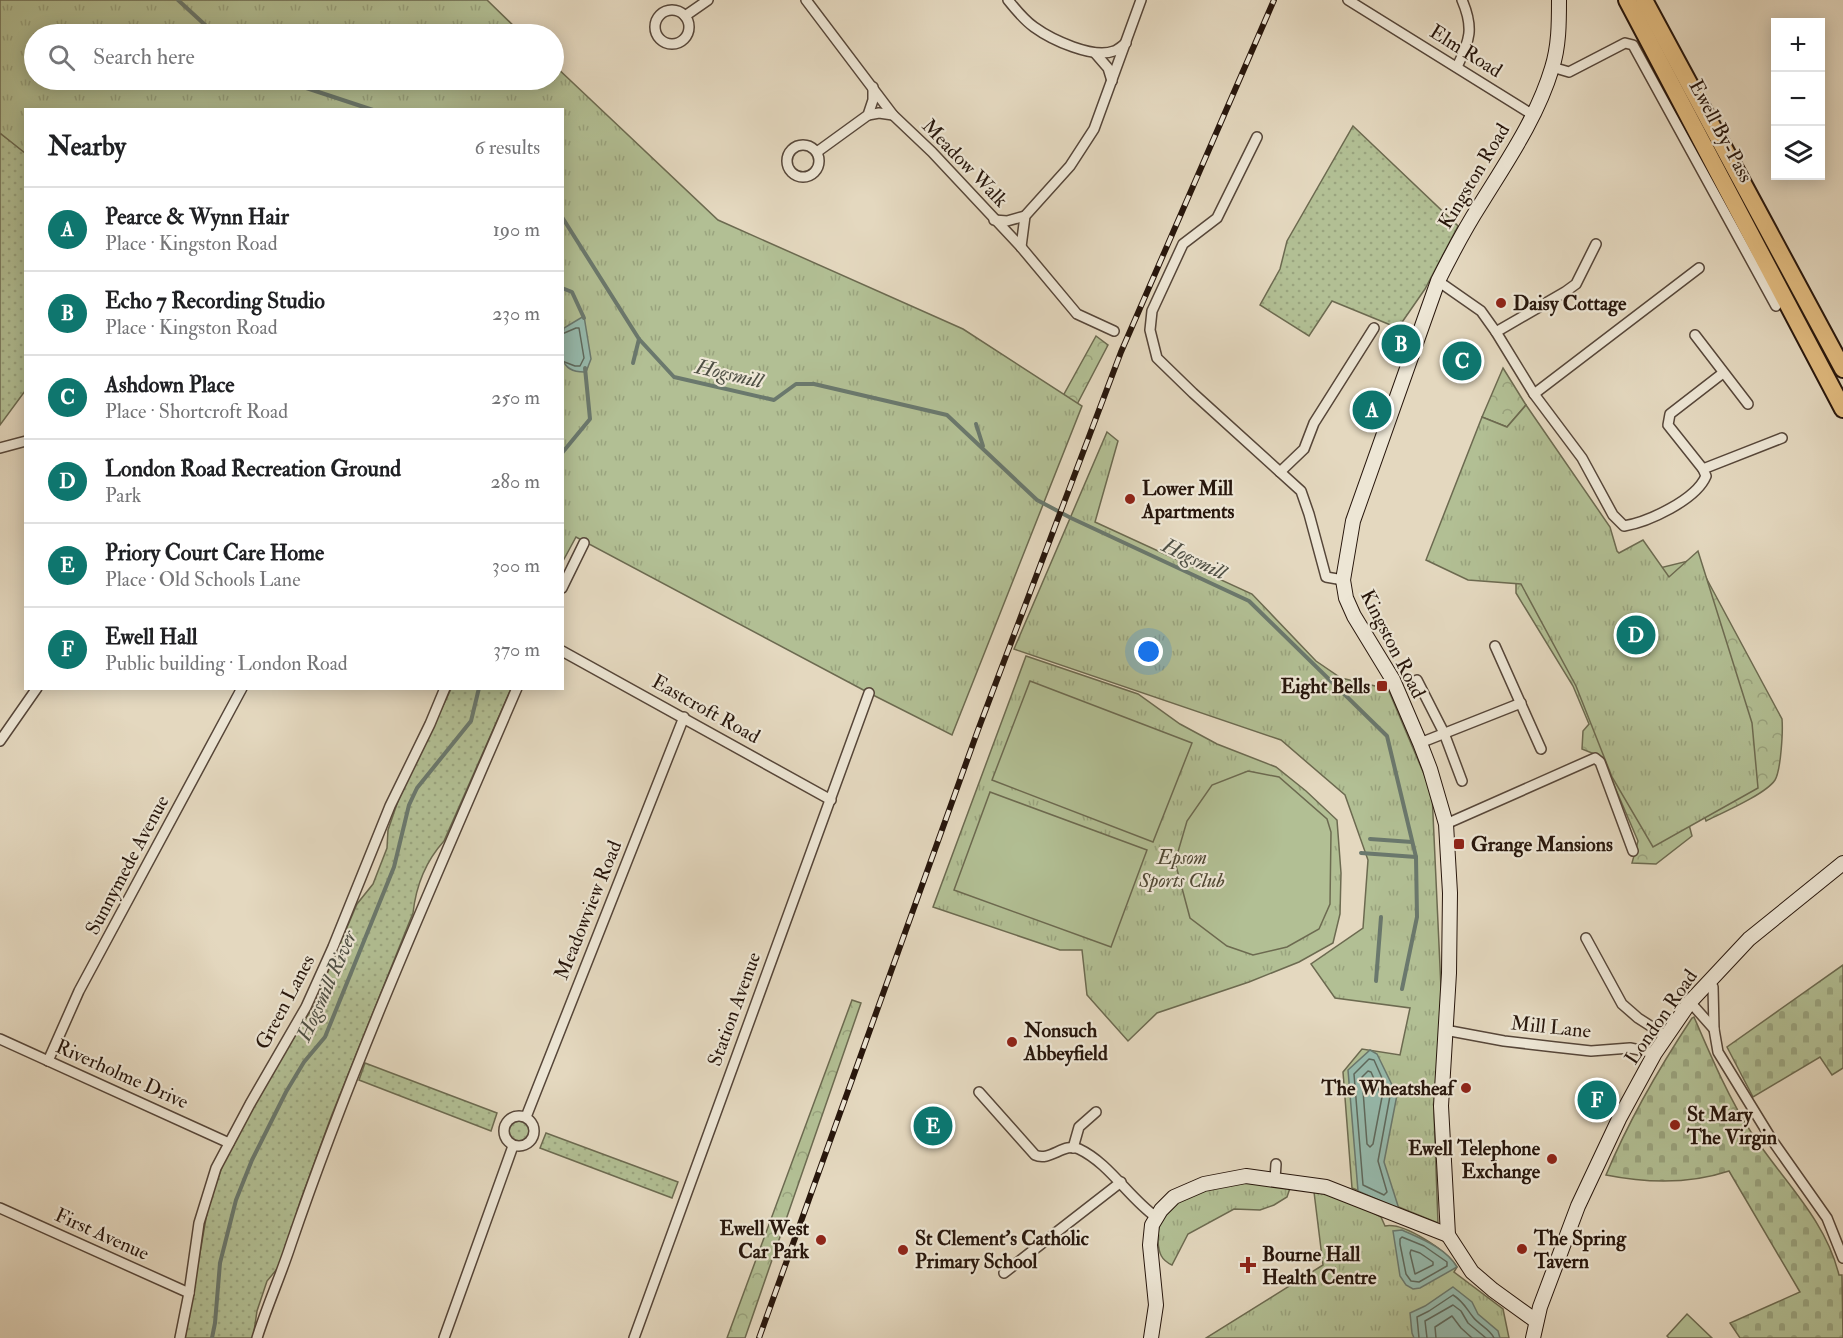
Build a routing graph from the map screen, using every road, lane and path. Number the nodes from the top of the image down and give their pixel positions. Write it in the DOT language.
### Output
graph roads {
  1 [pos="708,0"];
  2 [pos="806,0"];
  3 [pos="1008,0"];
  4 [pos="1142,0"];
  5 [pos="1348,0"];
  6 [pos="1462,0"];
  7 [pos="1558,0"];
  8 [pos="1627,0"];
  9 [pos="1644,0"];
  10 [pos="685,16"];
  11 [pos="1126,43"];
  12 [pos="1095,53"];
  13 [pos="1457,67"];
  14 [pos="1552,67"];
  15 [pos="1112,81"];
  16 [pos="873,87"];
  17 [pos="868,115"];
  18 [pos="893,115"];
  19 [pos="1533,115"];
  20 [pos="1257,137"];
  21 [pos="817,152"];
  22 [pos="1025,216"];
  23 [pos="994,219"];
  24 [pos="1596,244"];
  25 [pos="1021,247"];
  26 [pos="1699,268"];
  27 [pos="1438,281"];
  28 [pos="1776,306"];
  29 [pos="1374,328"];
  30 [pos="1114,332"];
  31 [pos="1496,332"];
  32 [pos="1695,335"];
  33 [pos="1843,369"];
  34 [pos="1723,373"];
  35 [pos="1534,394"];
  36 [pos="1748,404"];
  37 [pos="1843,409"];
  38 [pos="1782,438"];
  39 [pos="24,442"];
  40 [pos="0,448"];
  41 [pos="1704,469"];
  42 [pos="1280,472"];
  43 [pos="584,543"];
  44 [pos="1343,580"];
  45 [pos="564,584"];
  46 [pos="1495,646"];
  47 [pos="564,652"];
  48 [pos="1417,680"];
  49 [pos="36,690"];
  50 [pos="241,690"];
  51 [pos="444,690"];
  52 [pos="516,690"];
  53 [pos="869,693"];
  54 [pos="1521,703"];
  55 [pos="684,717"];
  56 [pos="1444,733"];
  57 [pos="0,741"];
  58 [pos="1420,743"];
  59 [pos="1541,749"];
  60 [pos="1462,781"];
  61 [pos="831,800"];
  62 [pos="1446,824"];
  63 [pos="1633,850"];
  64 [pos="1843,863"];
  65 [pos="1586,938"];
  66 [pos="1708,981"];
  67 [pos="1690,1002"];
  68 [pos="1714,1029"];
  69 [pos="1445,1030"];
  70 [pos="1666,1036"];
  71 [pos="0,1039"];
  72 [pos="1655,1053"];
  73 [pos="48,1060"];
  74 [pos="979,1092"];
  75 [pos="1096,1112"];
  76 [pos="526,1117"];
  77 [pos="229,1143"];
  78 [pos="513,1146"];
  79 [pos="1073,1148"];
  80 [pos="1276,1164"];
  81 [pos="1275,1179"];
  82 [pos="1120,1182"];
  83 [pos="0,1208"];
  84 [pos="1156,1216"];
  85 [pos="1448,1235"];
  86 [pos="1843,1258"];
  87 [pos="1004,1273"];
  88 [pos="189,1293"];
  89 [pos="1536,1322"];
  90 [pos="180,1338"];
  91 [pos="257,1338"];
  92 [pos="444,1338"];
  93 [pos="634,1338"];
  94 [pos="1151,1338"];
  95 [pos="1533,1338"];
  1 -- 10 [label="street"];
  2 -- 16 [label="street, Meadow Walk"];
  3 -- 12 [label="street"];
  4 -- 11 [label="street"];
  5 -- 13 [label="street, Elm Road"];
  6 -- 13 [label="street"];
  7 -- 14 [label="street, Kingston Road"];
  8 -- 37 [label="highway, Ewell By-Pass"];
  9 -- 33 [label="highway, Ewell By-Pass"];
  11 -- 12 [label="street"];
  11 -- 15 [label="street"];
  12 -- 15 [label="street"];
  13 -- 19 [label="street, Elm Road"];
  14 -- 19 [label="street, Kingston Road"];
  14 -- 28 [label="street"];
  15 -- 22 [label="street"];
  16 -- 17 [label="street"];
  16 -- 18 [label="street, Meadow Walk"];
  17 -- 18 [label="street"];
  17 -- 21 [label="street"];
  18 -- 23 [label="street, Meadow Walk"];
  19 -- 27 [label="street, Kingston Road"];
  20 -- 42 [label="street"];
  22 -- 23 [label="street"];
  22 -- 25 [label="street"];
  23 -- 25 [label="street, Meadow Walk"];
  24 -- 31 [label="street"];
  25 -- 30 [label="street, Meadow Walk"];
  26 -- 35 [label="street"];
  27 -- 31 [label="street"];
  27 -- 44 [label="street, Kingston Road"];
  29 -- 42 [label="street"];
  31 -- 35 [label="street"];
  32 -- 34 [label="street"];
  34 -- 36 [label="street"];
  34 -- 41 [label="street"];
  35 -- 41 [label="street"];
  38 -- 41 [label="street"];
  39 -- 40 [label="street"];
  42 -- 44 [label="street"];
  43 -- 45 [label="street"];
  44 -- 58 [label="street, Kingston Road"];
  46 -- 54 [label="street"];
  47 -- 55 [label="street, Eastcroft Road"];
  48 -- 56 [label="street"];
  49 -- 57 [label="street"];
  50 -- 73 [label="street, Sunnymede Avenue"];
  51 -- 77 [label="street, Green Lanes"];
  52 -- 91 [label="street"];
  53 -- 61 [label="street, Station Avenue"];
  54 -- 56 [label="street"];
  54 -- 59 [label="street"];
  55 -- 61 [label="street, Eastcroft Road"];
  55 -- 76 [label="street, Meadowview Road"];
  56 -- 58 [label="street"];
  56 -- 60 [label="street"];
  58 -- 62 [label="street, Kingston Road"];
  61 -- 93 [label="street, Station Avenue"];
  62 -- 63 [label="street"];
  62 -- 69 [label="street, Kingston Road"];
  64 -- 66 [label="street, London Road"];
  65 -- 70 [label="street"];
  66 -- 67 [label="street, London Road"];
  66 -- 68 [label="street"];
  67 -- 68 [label="street"];
  67 -- 70 [label="street, London Road"];
  68 -- 86 [label="street"];
  69 -- 72 [label="street, Mill Lane"];
  69 -- 85 [label="street, Kingston Road"];
  70 -- 72 [label="street, London Road"];
  71 -- 73 [label="street, Riverholme Drive"];
  72 -- 89 [label="street, London Road"];
  73 -- 77 [label="street, Riverholme Drive"];
  74 -- 79 [label="street"];
  75 -- 79 [label="street"];
  76 -- 78 [label="street, Meadowview Road"];
  76 -- 78 [label="street"];
  77 -- 88 [label="street, Green Lanes"];
  78 -- 92 [label="street"];
  79 -- 82 [label="street"];
  80 -- 81 [label="street"];
  81 -- 84 [label="street"];
  81 -- 85 [label="street"];
  82 -- 84 [label="street"];
  82 -- 87 [label="street"];
  83 -- 88 [label="street, First Avenue"];
  84 -- 94 [label="street"];
  85 -- 89 [label="street"];
  88 -- 90 [label="street, Green Lanes"];
  89 -- 95 [label="street, London Road"];
}
